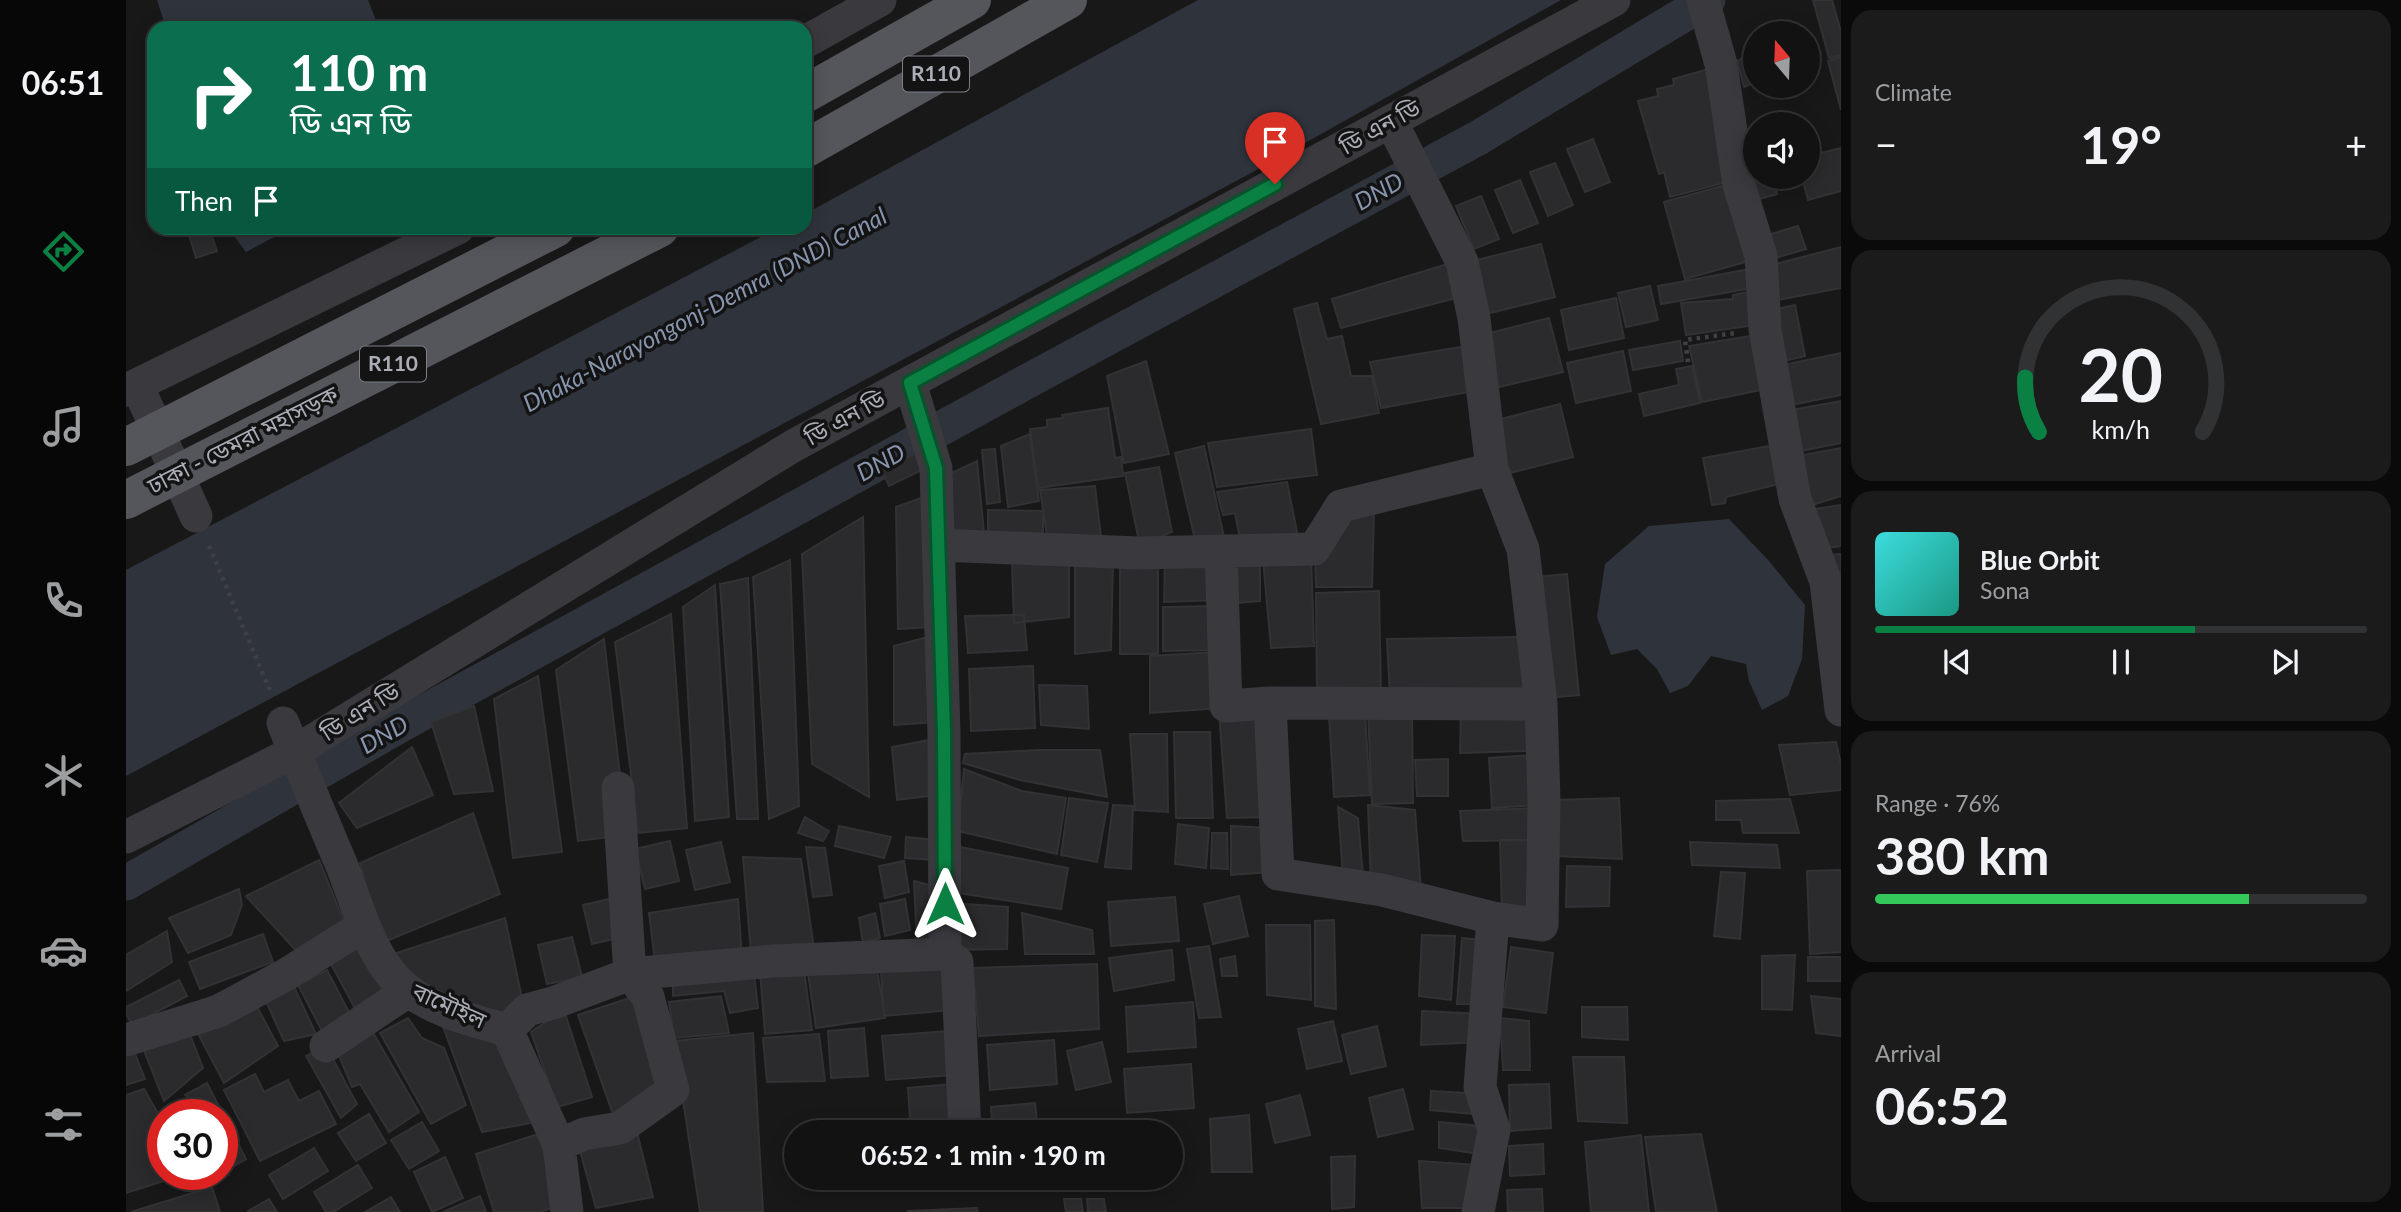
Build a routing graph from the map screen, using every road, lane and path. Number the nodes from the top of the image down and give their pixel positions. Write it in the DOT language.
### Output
graph roads {
  1 [pos="880,0"];
  2 [pos="972,0"];
  3 [pos="1068,0"];
  4 [pos="1614,0"];
  5 [pos="1703,0"];
  6 [pos="812,39"];
  7 [pos="812,90"];
  8 [pos="1391,121"];
  9 [pos="812,145"];
  10 [pos="444,235"];
  11 [pos="542,235"];
  12 [pos="646,235"];
  13 [pos="1765,329"];
  14 [pos="1688,362"];
  15 [pos="910,383"];
  16 [pos="132,387"];
  17 [pos="126,447"];
  18 [pos="1492,470"];
  19 [pos="126,500"];
  20 [pos="197,516"];
  21 [pos="939,545"];
  22 [pos="1221,551"];
  23 [pos="1270,703"];
  24 [pos="1541,704"];
  25 [pos="1841,708"];
  26 [pos="289,738"];
  27 [pos="618,788"];
  28 [pos="126,837"];
  29 [pos="1493,918"];
  30 [pos="363,926"];
  31 [pos="945,954"];
  32 [pos="630,974"];
  33 [pos="408,991"];
  34 [pos="507,1030"];
  35 [pos="126,1040"];
  36 [pos="326,1046"];
  37 [pos="964,1120"];
  38 [pos="559,1145"];
  39 [pos="567,1212"];
  40 [pos="1478,1212"];
  1 -- 6 [label="street"];
  2 -- 7 [label="main road, R110"];
  3 -- 9 [label="main road, R110"];
  4 -- 8 [label="street, ডি এন ডি"];
  5 -- 13 [label="street"];
  8 -- 15 [label="street, ডি এন ডি"];
  8 -- 18 [label="street"];
  10 -- 16 [label="street"];
  11 -- 17 [label="main road, ঢাকা - ডেমরা মহাসড়ক / R110"];
  12 -- 19 [label="main road, ঢাকা - ডেমরা মহাসড়ক / R110"];
  13 -- 14 [label="path"];
  13 -- 25 [label="street"];
  15 -- 21 [label="street"];
  15 -- 26 [label="street, ডি এন ডি"];
  16 -- 20 [label="street"];
  18 -- 22 [label="street"];
  18 -- 24 [label="street"];
  20 -- 26 [label="path"];
  21 -- 22 [label="street"];
  21 -- 31 [label="street"];
  22 -- 23 [label="street"];
  23 -- 24 [label="street"];
  23 -- 29 [label="street"];
  24 -- 29 [label="street"];
  26 -- 28 [label="street, ডি এন ডি"];
  26 -- 30 [label="street, বামৌইল"];
  27 -- 32 [label="street"];
  29 -- 40 [label="street"];
  30 -- 33 [label="street, বামৌইল"];
  30 -- 35 [label="street"];
  31 -- 32 [label="street"];
  31 -- 37 [label="street"];
  32 -- 34 [label="street"];
  32 -- 38 [label="street"];
  33 -- 34 [label="street, বামৌইল"];
  33 -- 36 [label="street"];
  34 -- 38 [label="street, বামৌইল"];
  38 -- 39 [label="street, বামৌইল"];
}
